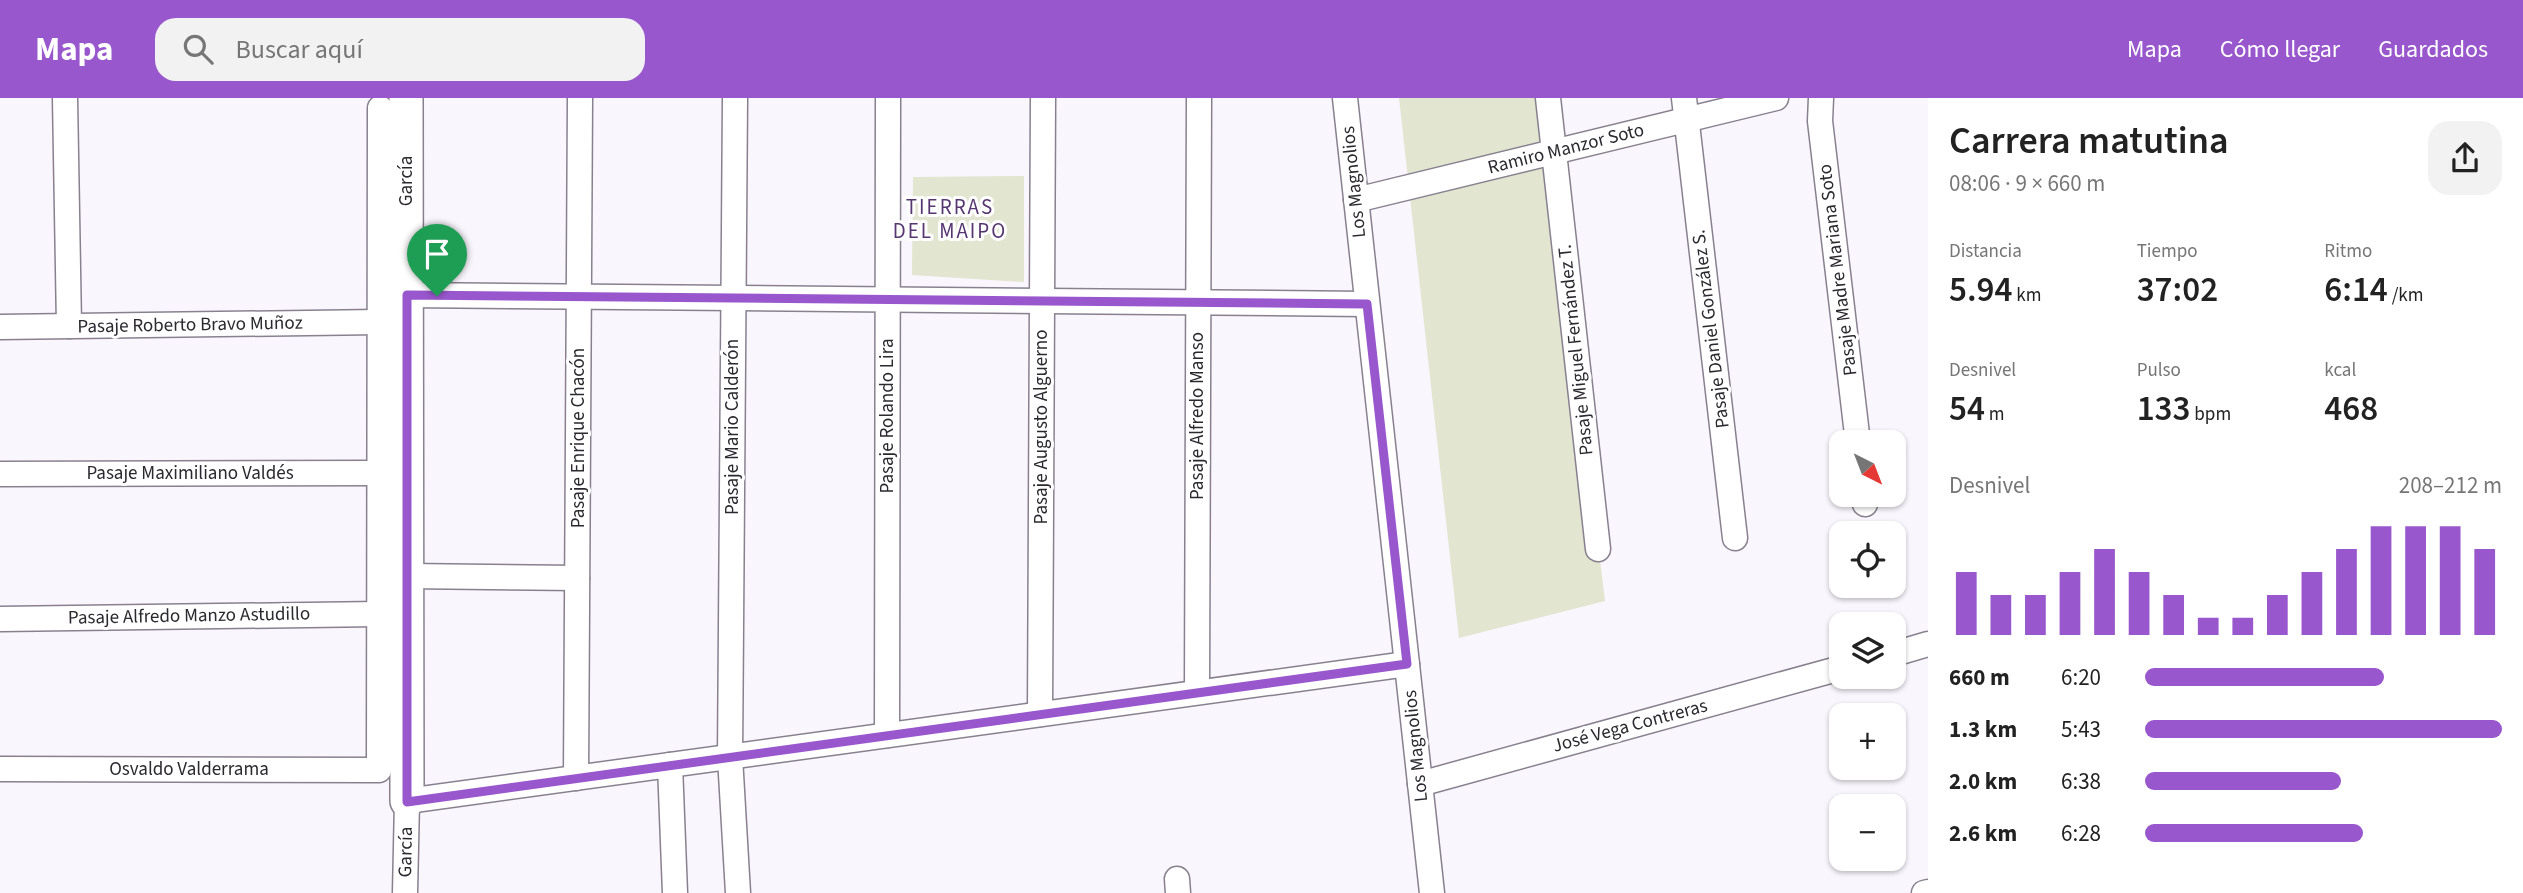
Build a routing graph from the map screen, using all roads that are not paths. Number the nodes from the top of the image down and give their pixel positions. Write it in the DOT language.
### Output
graph roads {
  1 [pos="65,98"];
  2 [pos="580,98"];
  3 [pos="735,98"];
  4 [pos="888,98"];
  5 [pos="1043,98"];
  6 [pos="1199,98"];
  7 [pos="1345,98"];
  8 [pos="1548,98"];
  9 [pos="1776,98"];
  10 [pos="1821,98"];
  11 [pos="393,103"];
  12 [pos="1686,109"];
  13 [pos="1554,152"];
  14 [pos="1356,200"];
  15 [pos="407,295"];
  16 [pos="579,297"];
  17 [pos="733,298"];
  18 [pos="887,299"];
  19 [pos="1042,301"];
  20 [pos="1197,302"];
  21 [pos="1367,304"];
  22 [pos="379,323"];
  23 [pos="69,326"];
  24 [pos="0,327"];
  25 [pos="1857,430"];
  26 [pos="379,473"];
  27 [pos="0,474"];
  28 [pos="1735,538"];
  29 [pos="1598,549"];
  30 [pos="407,576"];
  31 [pos="577,578"];
  32 [pos="379,614"];
  33 [pos="0,619"];
  34 [pos="1928,644"];
  35 [pos="1906,650"];
  36 [pos="1407,664"];
  37 [pos="1829,671"];
  38 [pos="1197,692"];
  39 [pos="1040,714"];
  40 [pos="887,735"];
  41 [pos="730,757"];
  42 [pos="670,765"];
  43 [pos="0,769"];
  44 [pos="379,770"];
  45 [pos="576,778"];
  46 [pos="1420,784"];
  47 [pos="407,802"];
  48 [pos="405,893"];
  49 [pos="675,893"];
  50 [pos="738,893"];
  51 [pos="1432,893"];
  1 -- 23 [label="street"];
  2 -- 16 [label="street, Pasaje Enrique Chacón"];
  3 -- 17 [label="street, Pasaje Mario Calderón"];
  4 -- 18 [label="street, Pasaje Rolando Lira"];
  5 -- 19 [label="street, Pasaje Augusto Alguerno"];
  6 -- 20 [label="street, Pasaje Alfredo Manso"];
  7 -- 14 [label="street, Los Magnolios"];
  8 -- 13 [label="street, Pasaje Miguel Fernández T."];
  9 -- 12 [label="street, Ramiro Manzor Soto"];
  10 -- 25 [label="street, Pasaje Madre Mariana Soto"];
  11 -- 15 [label="street, García"];
  11 -- 22 [label="street, García"];
  12 -- 13 [label="street, Ramiro Manzor Soto"];
  12 -- 28 [label="street, Pasaje Daniel González S."];
  13 -- 14 [label="street, Ramiro Manzor Soto"];
  13 -- 29 [label="street, Pasaje Miguel Fernández T."];
  14 -- 21 [label="street, Los Magnolios"];
  15 -- 16 [label="street"];
  15 -- 30 [label="street, García"];
  16 -- 17 [label="street"];
  16 -- 31 [label="street, Pasaje Enrique Chacón"];
  17 -- 18 [label="street"];
  17 -- 41 [label="street, Pasaje Mario Calderón"];
  18 -- 19 [label="street"];
  18 -- 40 [label="street, Pasaje Rolando Lira"];
  19 -- 20 [label="street"];
  19 -- 39 [label="street, Pasaje Augusto Alguerno"];
  20 -- 21 [label="street"];
  20 -- 38 [label="street, Pasaje Alfredo Manso"];
  21 -- 36 [label="street, Los Magnolios"];
  22 -- 23 [label="street, Pasaje Roberto Bravo Muñoz"];
  22 -- 26 [label="street, García"];
  23 -- 24 [label="street, Pasaje Roberto Bravo Muñoz"];
  26 -- 27 [label="street, Pasaje Maximiliano Valdés"];
  26 -- 32 [label="street, García"];
  30 -- 31 [label="street"];
  30 -- 47 [label="street, García"];
  31 -- 45 [label="street, Pasaje Enrique Chacón"];
  32 -- 33 [label="street, Pasaje Alfredo Manzo Astudillo"];
  32 -- 44 [label="street, García"];
  34 -- 35 [label="street"];
  36 -- 38 [label="street"];
  36 -- 46 [label="street, Los Magnolios"];
  37 -- 46 [label="street, José Vega Contreras"];
  38 -- 39 [label="street"];
  39 -- 40 [label="street"];
  40 -- 41 [label="street"];
  41 -- 42 [label="street"];
  41 -- 50 [label="street, Pasaje Mario Calderón"];
  42 -- 45 [label="street"];
  42 -- 49 [label="street"];
  43 -- 44 [label="street, Osvaldo Valderrama"];
  45 -- 47 [label="street"];
  46 -- 51 [label="street, Los Magnolios"];
  47 -- 48 [label="street, García"];
}
